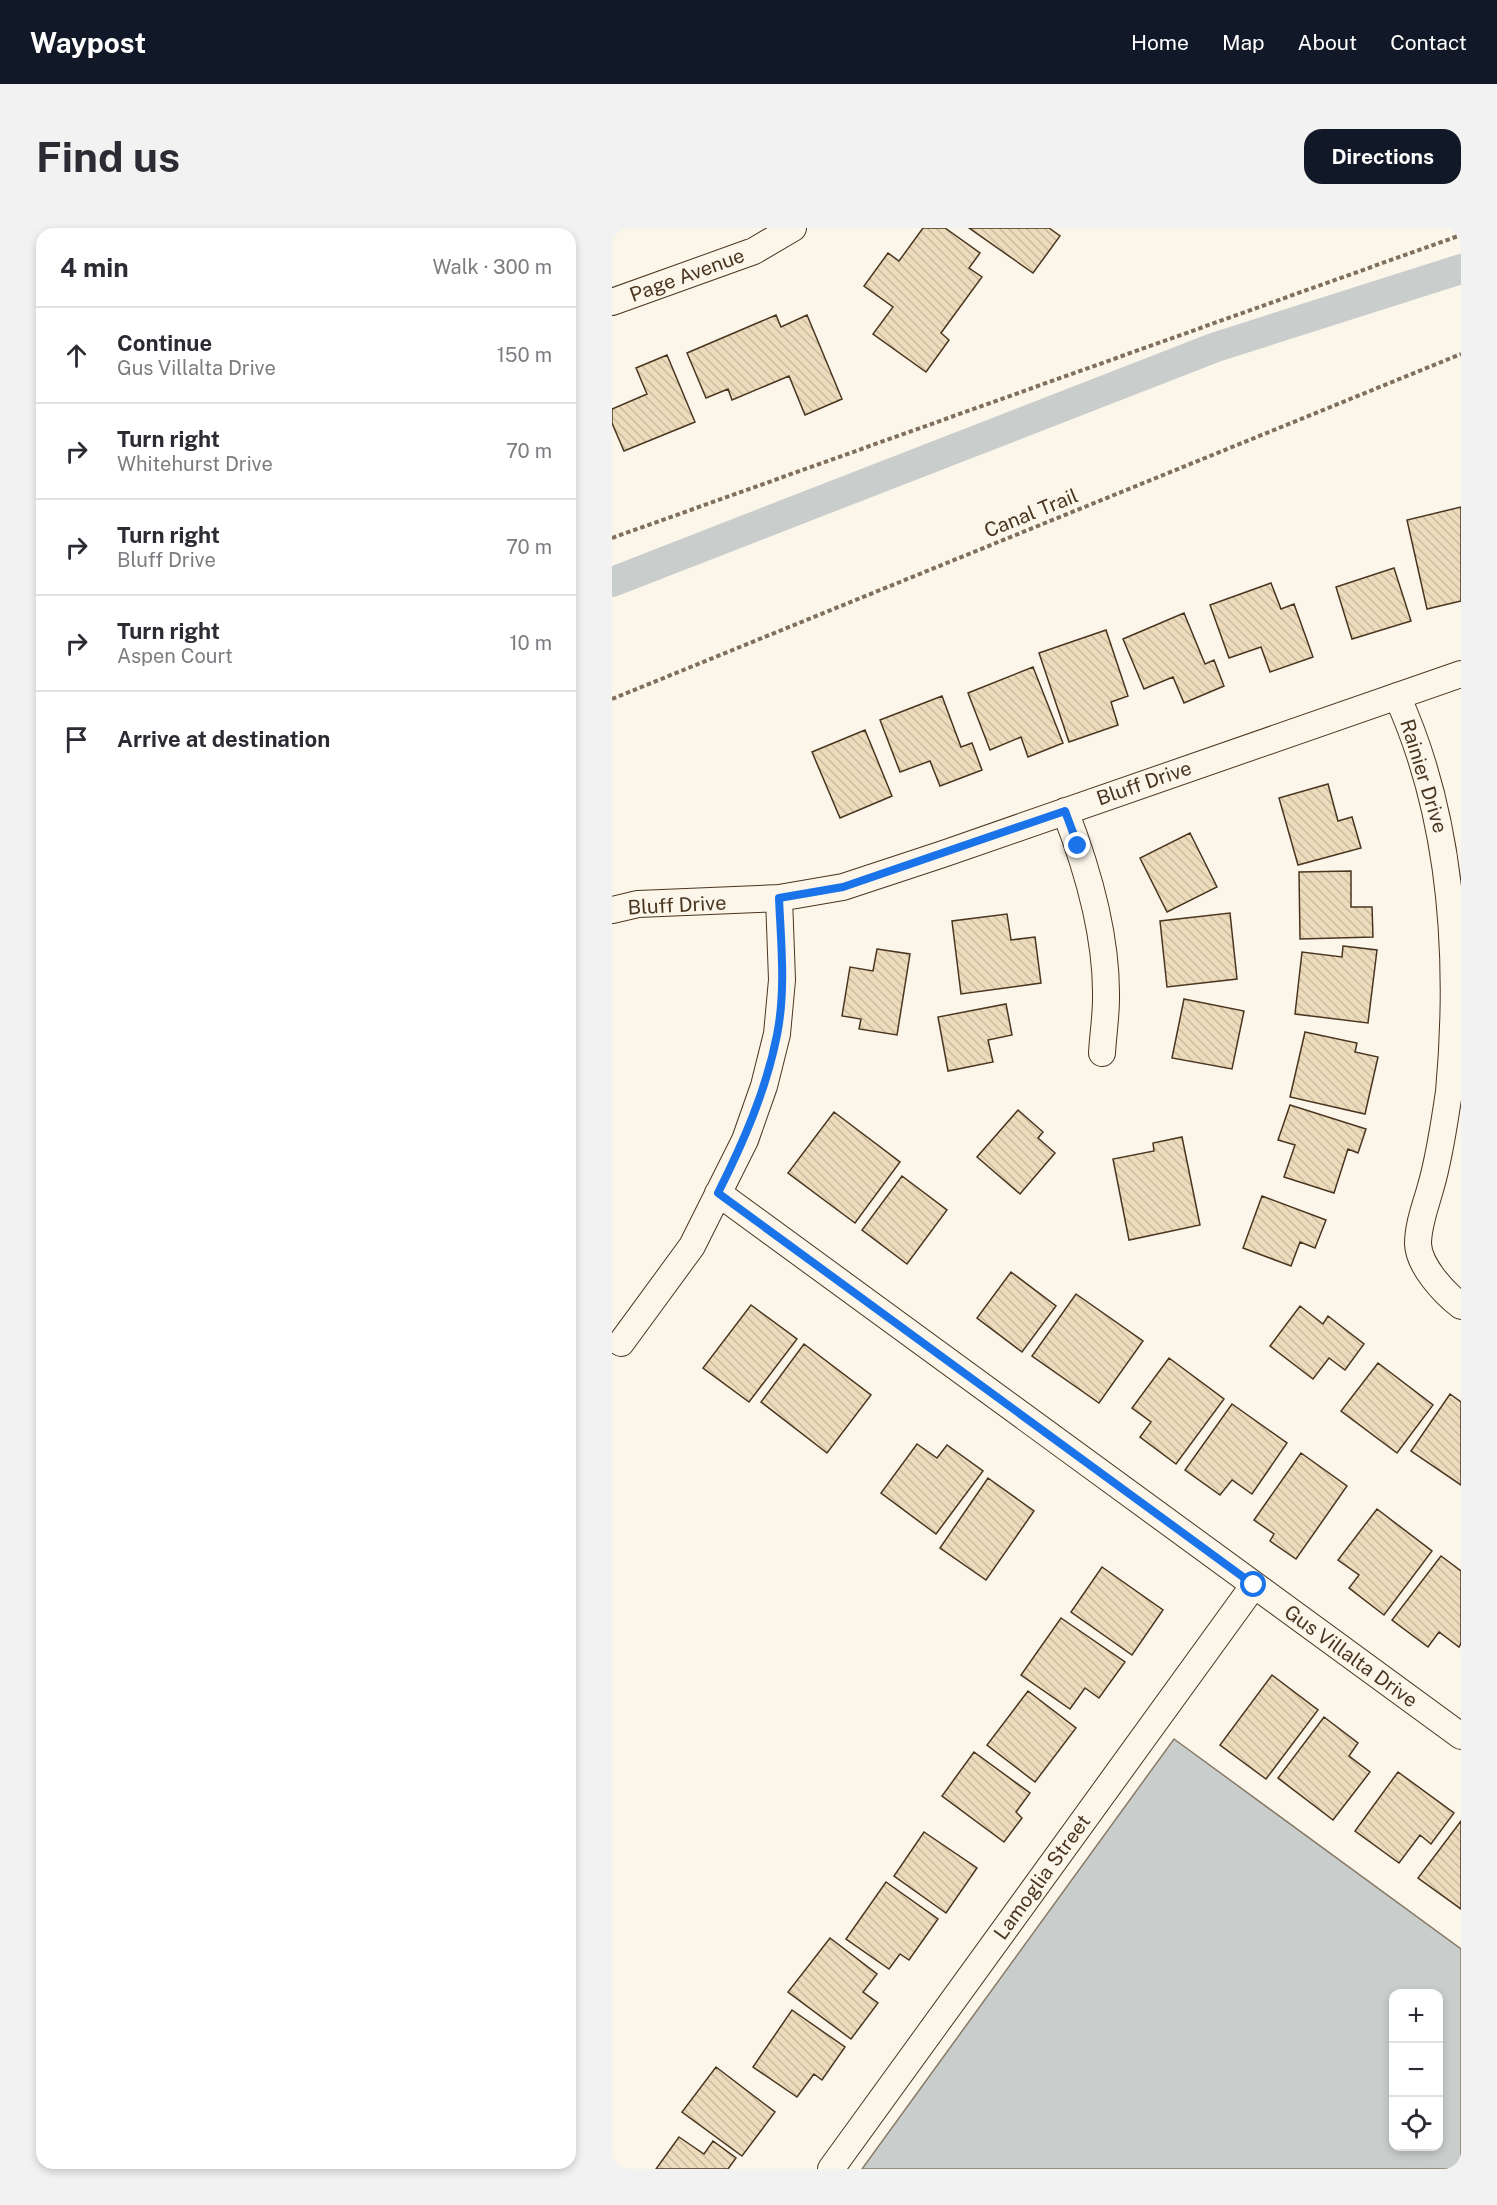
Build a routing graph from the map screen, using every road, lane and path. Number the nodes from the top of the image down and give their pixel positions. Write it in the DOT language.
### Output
graph roads {
  1 [pos="793,228"];
  2 [pos="1461,235"];
  3 [pos="612,302"];
  4 [pos="1461,354"];
  5 [pos="612,538"];
  6 [pos="1461,674"];
  7 [pos="1397,696"];
  8 [pos="612,699"];
  9 [pos="1065,811"];
  10 [pos="779,898"];
  11 [pos="612,910"];
  12 [pos="1102,1053"];
  13 [pos="718,1193"];
  14 [pos="1461,1306"];
  15 [pos="621,1343"];
  16 [pos="1254,1585"];
  17 [pos="1461,1736"];
  18 [pos="831,2169"];
  1 -- 3 [label="street, Page Avenue"];
  2 -- 5 [label="path"];
  4 -- 8 [label="path, Canal Trail"];
  6 -- 7 [label="street, Bluff Drive"];
  7 -- 9 [label="street, Bluff Drive"];
  7 -- 14 [label="street, Rainier Drive"];
  9 -- 10 [label="street, Bluff Drive"];
  9 -- 12 [label="street"];
  10 -- 11 [label="street, Bluff Drive"];
  10 -- 13 [label="street"];
  13 -- 15 [label="street"];
  13 -- 16 [label="street, Gus Villalta Drive"];
  16 -- 17 [label="street, Gus Villalta Drive"];
  16 -- 18 [label="street, Lamoglia Street"];
}
